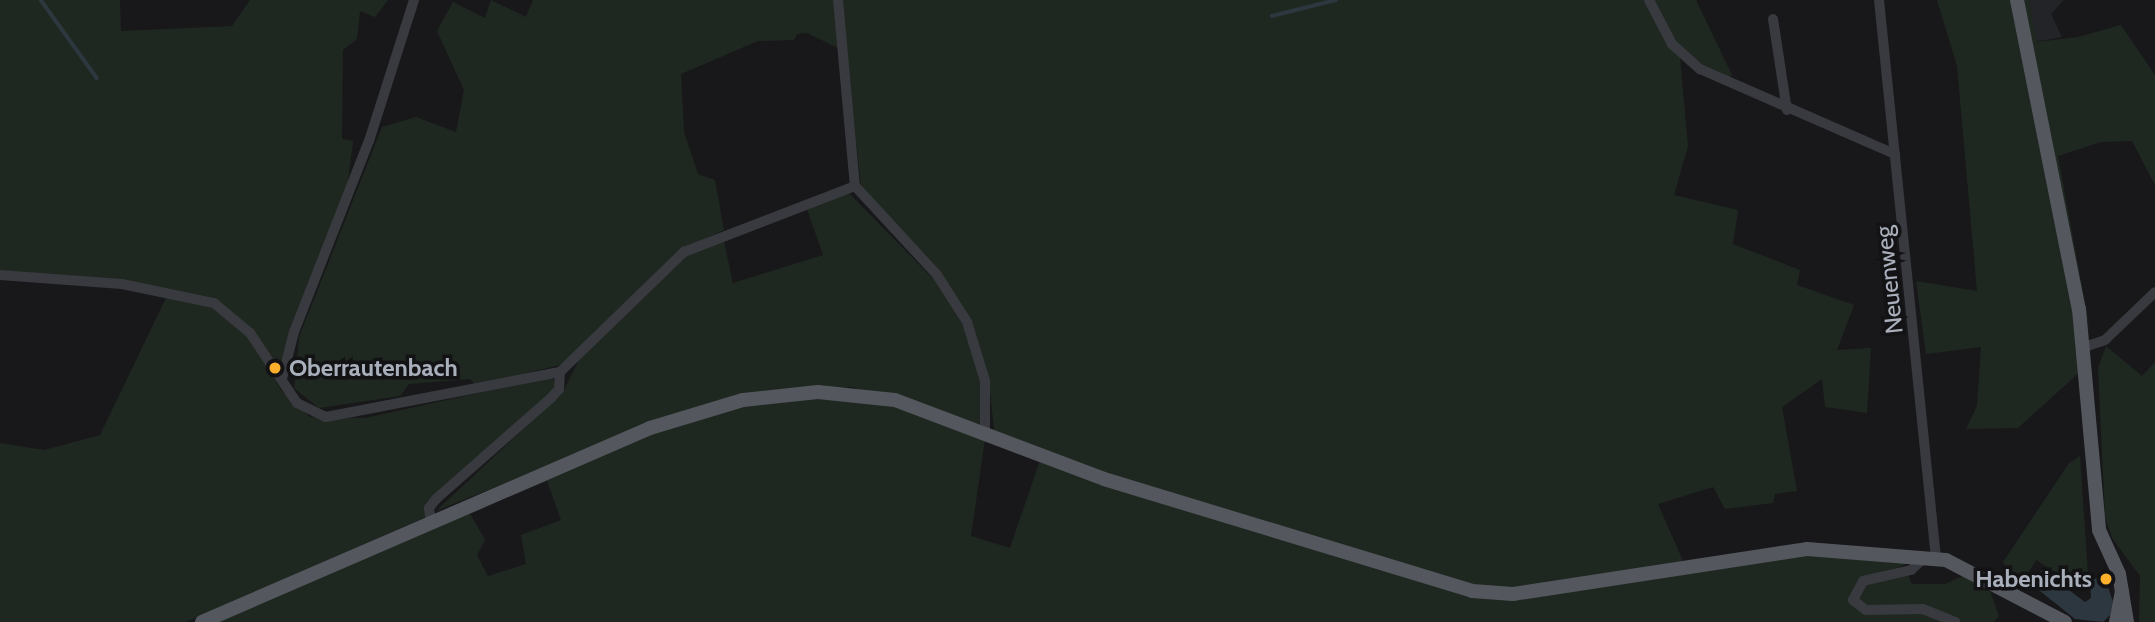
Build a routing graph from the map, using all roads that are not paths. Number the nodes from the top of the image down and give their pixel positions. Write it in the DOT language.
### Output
graph roads {
  1 [pos="414,0"];
  2 [pos="838,0"];
  3 [pos="1649,0"];
  4 [pos="1879,0"];
  5 [pos="2017,0"];
  6 [pos="1773,19"];
  7 [pos="1787,110"];
  8 [pos="1895,154"];
  9 [pos="855,186"];
  10 [pos="0,275"];
  11 [pos="2155,292"];
  12 [pos="2084,348"];
  13 [pos="560,372"];
  14 [pos="282,379"];
  15 [pos="985,434"];
  16 [pos="431,521"];
  17 [pos="1930,558"];
  18 [pos="1983,578"];
  19 [pos="2123,587"];
  20 [pos="202,622"];
  21 [pos="1955,622"];
  22 [pos="2048,622"];
  23 [pos="2065,622"];
  24 [pos="2116,622"];
  25 [pos="2127,622"];
  1 -- 14 [label="street"];
  2 -- 9 [label="street"];
  3 -- 7 [label="street"];
  4 -- 8 [label="street, Neuenweg"];
  5 -- 12 [label="main road"];
  6 -- 7 [label="street"];
  7 -- 8 [label="street"];
  8 -- 17 [label="street, Neuenweg"];
  9 -- 13 [label="street"];
  9 -- 15 [label="street"];
  10 -- 14 [label="street"];
  11 -- 12 [label="street"];
  12 -- 19 [label="main road"];
  13 -- 14 [label="street"];
  13 -- 16 [label="street"];
  15 -- 16 [label="main road"];
  15 -- 17 [label="main road"];
  16 -- 20 [label="main road"];
  17 -- 18 [label="main road"];
  17 -- 21 [label="street"];
  18 -- 22 [label="main road"];
  18 -- 23 [label="main road"];
  19 -- 24 [label="main road"];
  19 -- 25 [label="main road"];
}
